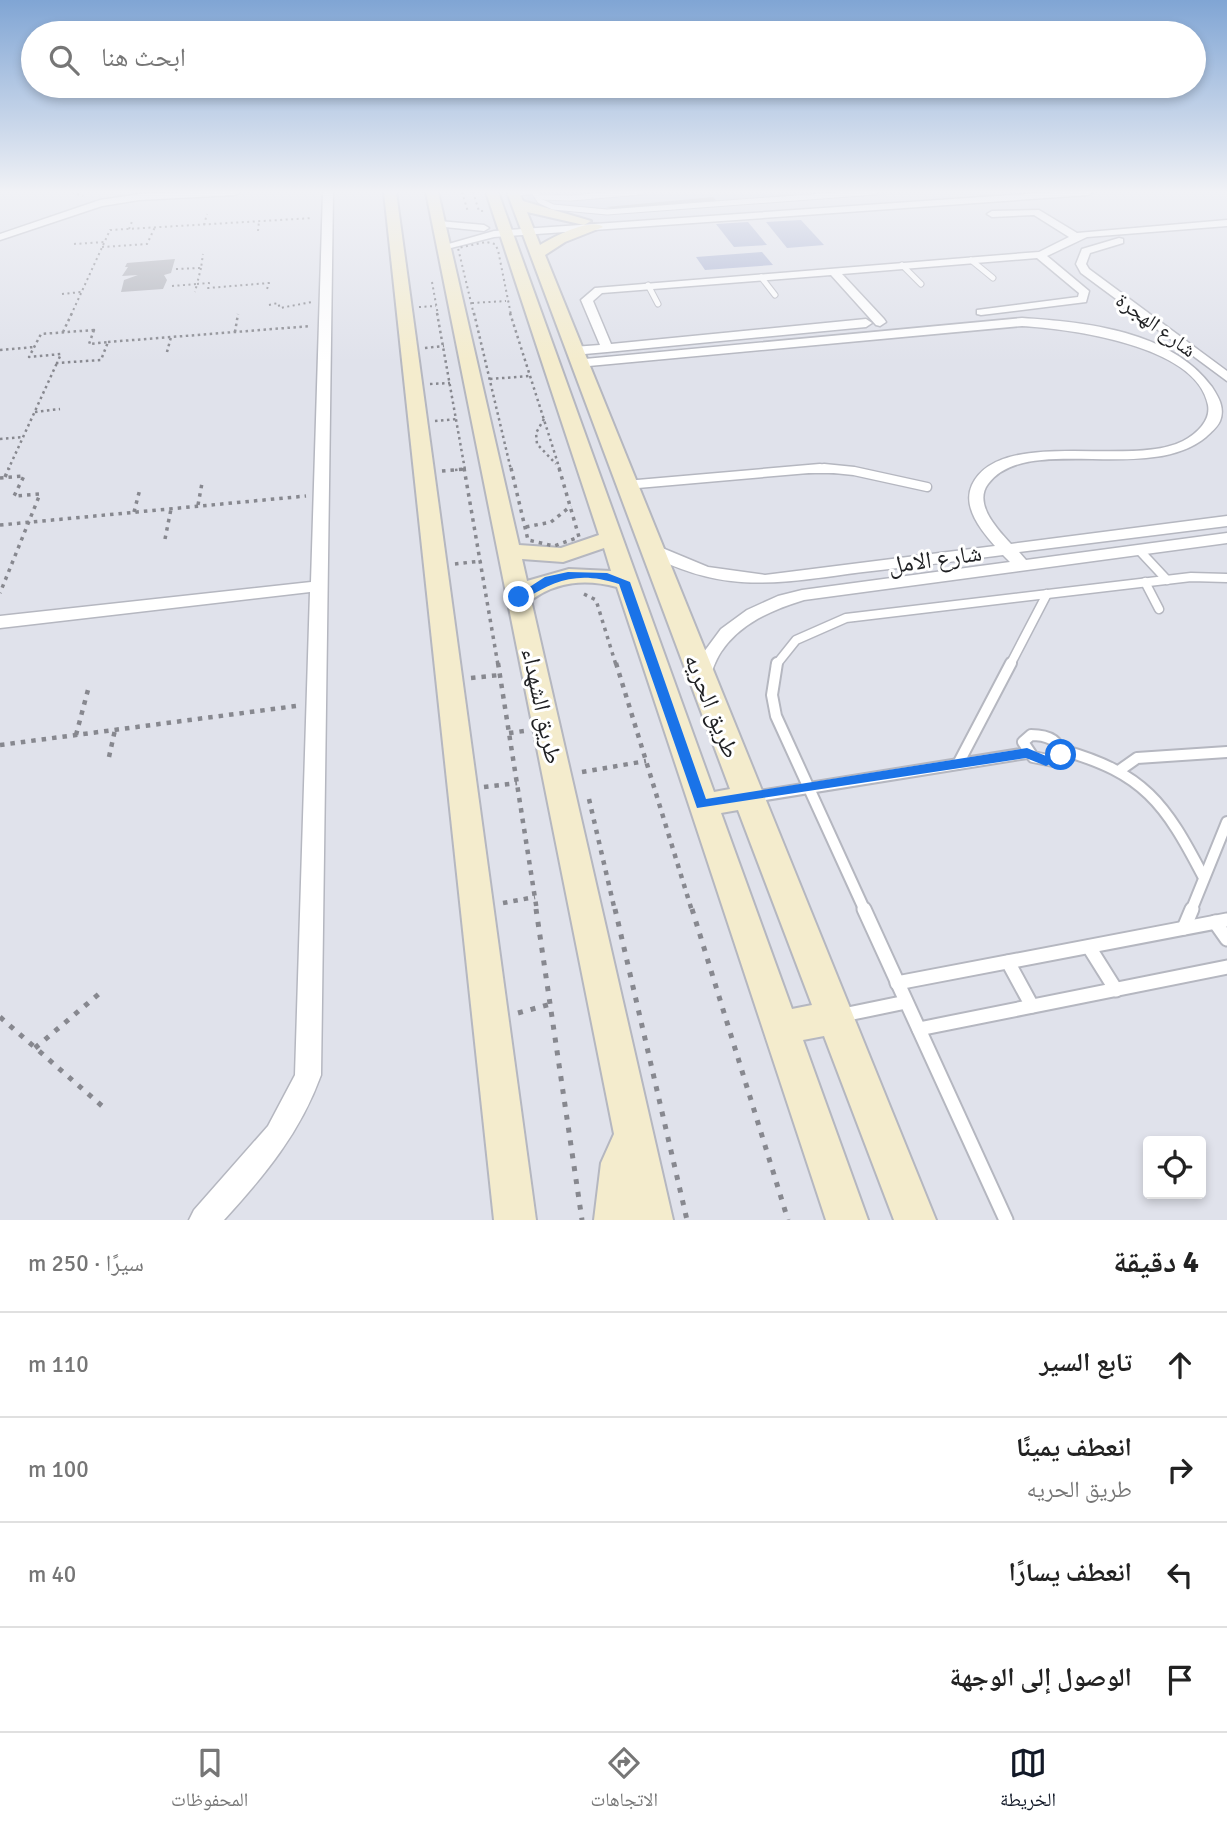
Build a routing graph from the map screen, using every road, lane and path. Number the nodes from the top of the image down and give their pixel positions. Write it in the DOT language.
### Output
graph roads {
  1 [pos="101,249"];
  2 [pos="326,249"];
  3 [pos="397,249"];
  4 [pos="444,249"];
  5 [pos="458,249"];
  6 [pos="497,249"];
  7 [pos="523,249"];
  8 [pos="533,249"];
  9 [pos="1061,249"];
  10 [pos="1091,249"];
  11 [pos="203,254"];
  12 [pos="1039,255"];
  13 [pos="971,260"];
  14 [pos="902,265"];
  15 [pos="201,268"];
  16 [pos="176,269"];
  17 [pos="833,271"];
  18 [pos="430,274"];
  19 [pos="761,276"];
  20 [pos="993,278"];
  21 [pos="197,284"];
  22 [pos="921,284"];
  23 [pos="648,285"];
  24 [pos="172,286"];
  25 [pos="267,289"];
  26 [pos="81,292"];
  27 [pos="195,292"];
  28 [pos="62,294"];
  29 [pos="775,295"];
  30 [pos="658,304"];
  31 [pos="269,305"];
  32 [pos="238,314"];
  33 [pos="880,322"];
  34 [pos="321,325"];
  35 [pos="63,332"];
  36 [pos="234,332"];
  37 [pos="171,337"];
  38 [pos="108,342"];
  39 [pos="444,346"];
  40 [pos="34,347"];
  41 [pos="419,348"];
  42 [pos="607,348"];
  43 [pos="0,350"];
  44 [pos="167,352"];
  45 [pos="576,357"];
  46 [pos="57,363"];
  47 [pos="540,371"];
  48 [pos="1227,377"];
  49 [pos="490,379"];
  50 [pos="451,383"];
  51 [pos="424,384"];
  52 [pos="60,409"];
  53 [pos="35,412"];
  54 [pos="457,419"];
  55 [pos="544,419"];
  56 [pos="430,421"];
  57 [pos="24,437"];
  58 [pos="0,439"];
  59 [pos="558,465"];
  60 [pos="465,469"];
  61 [pos="437,472"];
  62 [pos="586,473"];
  63 [pos="3,477"];
  64 [pos="622,477"];
  65 [pos="202,483"];
  66 [pos="927,487"];
  67 [pos="140,489"];
  68 [pos="322,494"];
  69 [pos="197,506"];
  70 [pos="571,506"];
  71 [pos="171,509"];
  72 [pos="134,512"];
  73 [pos="28,522"];
  74 [pos="1227,522"];
  75 [pos="0,525"];
  76 [pos="526,527"];
  77 [pos="1227,538"];
  78 [pos="165,539"];
  79 [pos="610,539"];
  80 [pos="649,547"];
  81 [pos="1008,549"];
  82 [pos="1139,550"];
  83 [pos="510,551"];
  84 [pos="481,561"];
  85 [pos="450,565"];
  86 [pos="1022,566"];
  87 [pos="1227,578"];
  88 [pos="765,580"];
  89 [pos="1167,580"];
  90 [pos="624,582"];
  91 [pos="1145,582"];
  92 [pos="320,586"];
  93 [pos="579,592"];
  94 [pos="0,593"];
  95 [pos="1047,594"];
  96 [pos="519,597"];
  97 [pos="777,601"];
  98 [pos="1159,609"];
  99 [pos="0,622"];
  100 [pos="500,675"];
  101 [pos="700,677"];
  102 [pos="466,679"];
  103 [pos="89,686"];
  104 [pos="318,704"];
  105 [pos="115,730"];
  106 [pos="76,735"];
  107 [pos="0,745"];
  108 [pos="1062,750"];
  109 [pos="1227,752"];
  110 [pos="1027,753"];
  111 [pos="109,757"];
  112 [pos="579,759"];
  113 [pos="646,761"];
  114 [pos="958,764"];
  115 [pos="1120,770"];
  116 [pos="582,772"];
  117 [pos="517,783"];
  118 [pos="481,788"];
  119 [pos="809,788"];
  120 [pos="748,797"];
  121 [pos="702,805"];
  122 [pos="1227,822"];
  123 [pos="1203,876"];
  124 [pos="535,897"];
  125 [pos="497,905"];
  126 [pos="1221,921"];
  127 [pos="1184,928"];
  128 [pos="1227,939"];
  129 [pos="1089,947"];
  130 [pos="1008,962"];
  131 [pos="1223,970"];
  132 [pos="897,983"];
  133 [pos="1116,989"];
  134 [pos="100,993"];
  135 [pos="906,1002"];
  136 [pos="551,1004"];
  137 [pos="1032,1006"];
  138 [pos="513,1014"];
  139 [pos="0,1017"];
  140 [pos="835,1017"];
  141 [pos="779,1028"];
  142 [pos="919,1029"];
  143 [pos="35,1048"];
  144 [pos="102,1106"];
  145 [pos="634,1135"];
  146 [pos="204,1220"];
  147 [pos="515,1220"];
  148 [pos="582,1220"];
  149 [pos="615,1220"];
  150 [pos="652,1220"];
  151 [pos="687,1220"];
  152 [pos="788,1220"];
  153 [pos="847,1220"];
  154 [pos="915,1220"];
  155 [pos="1006,1220"];
  1 -- 26 [label="path"];
  2 -- 34 [label="street"];
  3 -- 147 [label="main road"];
  4 -- 83 [label="main road, طريق الشهداء"];
  5 -- 49 [label="path"];
  6 -- 47 [label="path"];
  7 -- 47 [label="main road, طريق الحريه"];
  8 -- 45 [label="main road, طريق الحريه"];
  9 -- 12 [label="street"];
  10 -- 48 [label="street, شارع الهجرة"];
  11 -- 15 [label="path"];
  12 -- 13 [label="street"];
  12 -- 33 [label="street"];
  13 -- 14 [label="street"];
  13 -- 20 [label="lane"];
  14 -- 17 [label="street"];
  14 -- 22 [label="lane"];
  15 -- 16 [label="path"];
  15 -- 21 [label="path"];
  17 -- 19 [label="street"];
  17 -- 33 [label="street"];
  18 -- 39 [label="path"];
  19 -- 23 [label="street"];
  19 -- 29 [label="lane"];
  21 -- 24 [label="path"];
  21 -- 25 [label="path"];
  21 -- 27 [label="path"];
  23 -- 30 [label="lane"];
  23 -- 42 [label="street"];
  26 -- 28 [label="path"];
  26 -- 35 [label="path"];
  31 -- 34 [label="path"];
  32 -- 36 [label="path"];
  33 -- 42 [label="street"];
  34 -- 36 [label="path"];
  34 -- 68 [label="street"];
  35 -- 38 [label="path"];
  35 -- 40 [label="path"];
  36 -- 37 [label="path"];
  37 -- 38 [label="path"];
  37 -- 44 [label="path"];
  38 -- 46 [label="path"];
  39 -- 41 [label="path"];
  39 -- 50 [label="path"];
  40 -- 43 [label="path"];
  40 -- 46 [label="path"];
  42 -- 45 [label="street"];
  45 -- 47 [label="main road"];
  45 -- 64 [label="main road, طريق الحريه"];
  45 -- 81 [label="street"];
  46 -- 53 [label="path"];
  47 -- 49 [label="path"];
  47 -- 55 [label="path"];
  47 -- 62 [label="main road, طريق الحريه"];
  49 -- 76 [label="path"];
  50 -- 51 [label="path"];
  50 -- 54 [label="path"];
  52 -- 53 [label="path"];
  53 -- 57 [label="path"];
  54 -- 56 [label="path"];
  54 -- 60 [label="path"];
  55 -- 59 [label="path"];
  55 -- 59 [label="path"];
  57 -- 58 [label="path"];
  57 -- 63 [label="path"];
  59 -- 70 [label="path"];
  60 -- 61 [label="path"];
  60 -- 84 [label="path"];
  62 -- 64 [label="main road"];
  62 -- 79 [label="main road, طريق الحريه"];
  63 -- 73 [label="path"];
  64 -- 66 [label="lane"];
  64 -- 80 [label="main road, طريق الحريه"];
  65 -- 69 [label="path"];
  67 -- 72 [label="path"];
  68 -- 69 [label="path"];
  68 -- 92 [label="street"];
  69 -- 71 [label="path"];
  70 -- 76 [label="path"];
  70 -- 76 [label="path"];
  71 -- 72 [label="path"];
  71 -- 78 [label="path"];
  72 -- 73 [label="path"];
  73 -- 75 [label="path"];
  73 -- 94 [label="path"];
  74 -- 81 [label="street, شارع الامل"];
  77 -- 82 [label="street, شارع الامل"];
  79 -- 83 [label="main road"];
  79 -- 90 [label="main road, طريق الحريه"];
  80 -- 88 [label="street, شارع الامل"];
  80 -- 101 [label="main road, طريق الحريه"];
  81 -- 86 [label="street"];
  81 -- 88 [label="street, شارع الامل"];
  82 -- 86 [label="street, شارع الامل"];
  82 -- 89 [label="lane"];
  83 -- 96 [label="main road, طريق الشهداء"];
  84 -- 85 [label="path"];
  84 -- 100 [label="path"];
  86 -- 97 [label="street, شارع الامل"];
  87 -- 89 [label="lane"];
  88 -- 97 [label="street"];
  89 -- 91 [label="lane"];
  90 -- 96 [label="main road"];
  90 -- 121 [label="main road, طريق الحريه"];
  91 -- 95 [label="lane"];
  91 -- 98 [label="lane"];
  92 -- 99 [label="street"];
  92 -- 104 [label="street"];
  93 -- 113 [label="path"];
  95 -- 114 [label="lane"];
  95 -- 119 [label="lane"];
  96 -- 145 [label="main road, طريق الشهداء"];
  97 -- 101 [label="street, شارع الامل"];
  100 -- 102 [label="path"];
  100 -- 117 [label="path"];
  101 -- 120 [label="main road, طريق الحريه"];
  103 -- 106 [label="path"];
  104 -- 105 [label="path"];
  104 -- 146 [label="street"];
  105 -- 106 [label="path"];
  105 -- 111 [label="path"];
  106 -- 107 [label="path"];
  108 -- 110 [label="lane"];
  108 -- 110 [label="lane"];
  108 -- 115 [label="lane"];
  109 -- 115 [label="lane"];
  110 -- 114 [label="lane"];
  112 -- 116 [label="path"];
  113 -- 116 [label="path"];
  113 -- 152 [label="path"];
  114 -- 119 [label="lane"];
  115 -- 123 [label="lane"];
  116 -- 151 [label="path"];
  117 -- 118 [label="path"];
  117 -- 124 [label="path"];
  119 -- 120 [label="lane"];
  119 -- 132 [label="lane"];
  120 -- 121 [label="main road"];
  120 -- 140 [label="main road, طريق الحريه"];
  121 -- 141 [label="main road, طريق الحريه"];
  122 -- 123 [label="lane"];
  123 -- 127 [label="lane"];
  124 -- 125 [label="path"];
  124 -- 136 [label="path"];
  126 -- 127 [label="lane"];
  126 -- 128 [label="lane"];
  127 -- 129 [label="lane"];
  129 -- 130 [label="lane"];
  129 -- 133 [label="lane"];
  130 -- 132 [label="lane"];
  130 -- 137 [label="lane"];
  131 -- 133 [label="lane"];
  132 -- 135 [label="lane"];
  133 -- 137 [label="lane"];
  134 -- 143 [label="path"];
  135 -- 140 [label="lane"];
  135 -- 142 [label="lane"];
  136 -- 138 [label="path"];
  136 -- 148 [label="path"];
  137 -- 142 [label="lane"];
  139 -- 143 [label="path"];
  140 -- 141 [label="main road"];
  140 -- 154 [label="main road, طريق الحريه"];
  141 -- 153 [label="main road, طريق الحريه"];
  142 -- 155 [label="lane"];
  143 -- 144 [label="path"];
  145 -- 149 [label="main road"];
  145 -- 150 [label="main road, طريق الشهداء"];
}
